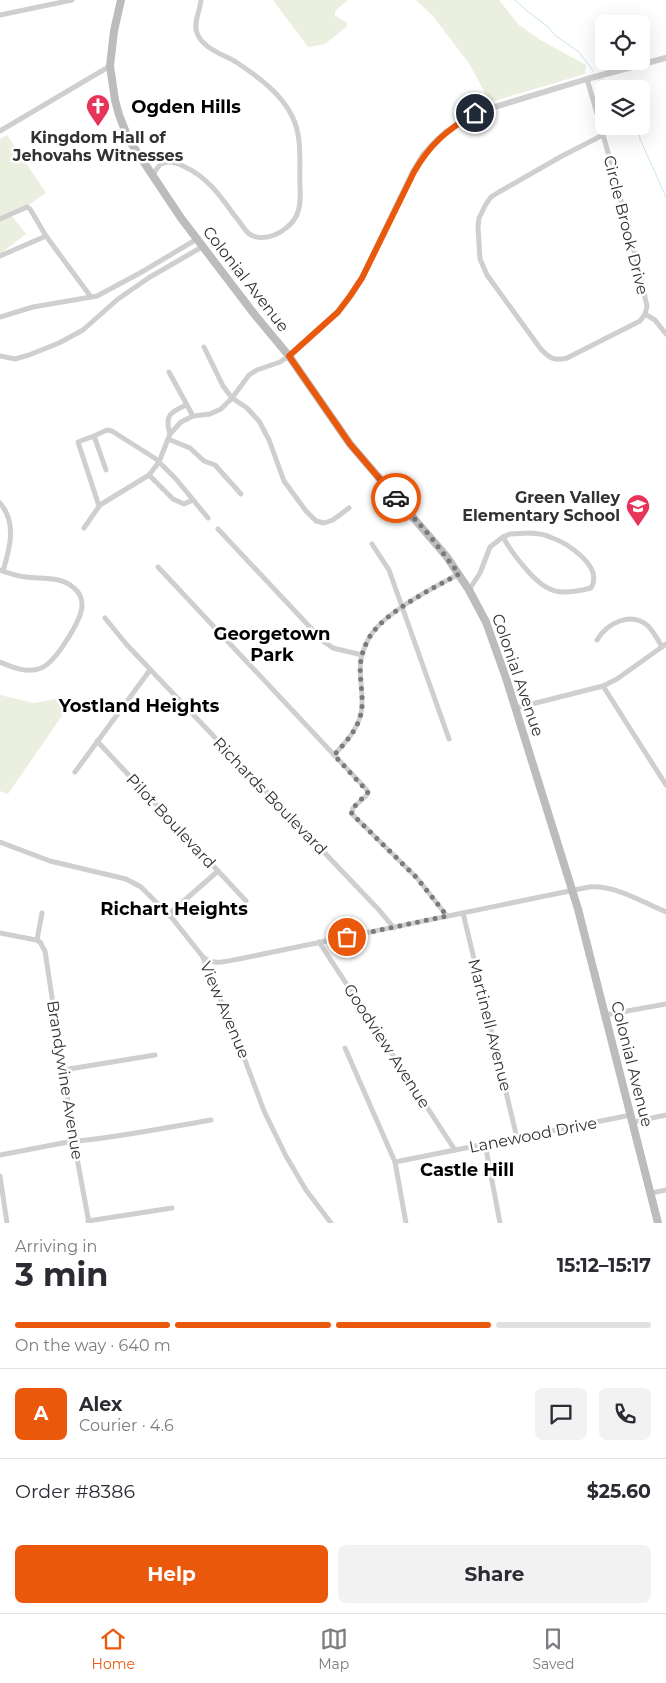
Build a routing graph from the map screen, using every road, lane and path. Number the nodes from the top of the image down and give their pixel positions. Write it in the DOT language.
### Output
graph roads {
  1 [pos="72,0"];
  2 [pos="120,0"];
  3 [pos="201,0"];
  4 [pos="0,15"];
  5 [pos="666,58"];
  6 [pos="110,66"];
  7 [pos="587,79"];
  8 [pos="0,131"];
  9 [pos="603,136"];
  10 [pos="152,176"];
  11 [pos="0,219"];
  12 [pos="46,236"];
  13 [pos="197,238"];
  14 [pos="202,246"];
  15 [pos="0,256"];
  16 [pos="91,297"];
  17 [pos="645,314"];
  18 [pos="0,317"];
  19 [pos="666,334"];
  20 [pos="204,347"];
  21 [pos="0,356"];
  22 [pos="289,356"];
  23 [pos="169,372"];
  24 [pos="232,398"];
  25 [pos="186,405"];
  26 [pos="193,416"];
  27 [pos="94,436"];
  28 [pos="169,437"];
  29 [pos="159,462"];
  30 [pos="106,470"];
  31 [pos="150,475"];
  32 [pos="241,494"];
  33 [pos="193,500"];
  34 [pos="0,503"];
  35 [pos="99,506"];
  36 [pos="349,508"];
  37 [pos="208,518"];
  38 [pos="84,528"];
  39 [pos="218,529"];
  40 [pos="503,536"];
  41 [pos="372,544"];
  42 [pos="158,567"];
  43 [pos="2,571"];
  44 [pos="459,574"];
  45 [pos="469,590"];
  46 [pos="402,608"];
  47 [pos="105,618"];
  48 [pos="596,640"];
  49 [pos="664,645"];
  50 [pos="362,655"];
  51 [pos="0,662"];
  52 [pos="150,670"];
  53 [pos="603,686"];
  54 [pos="516,708"];
  55 [pos="449,739"];
  56 [pos="97,741"];
  57 [pos="334,755"];
  58 [pos="75,772"];
  59 [pos="666,785"];
  60 [pos="0,842"];
  61 [pos="218,871"];
  62 [pos="572,891"];
  63 [pos="246,901"];
  64 [pos="666,912"];
  65 [pos="42,913"];
  66 [pos="463,913"];
  67 [pos="169,914"];
  68 [pos="447,916"];
  69 [pos="394,928"];
  70 [pos="0,933"];
  71 [pos="37,940"];
  72 [pos="319,942"];
  73 [pos="203,957"];
  74 [pos="666,1004"];
  75 [pos="605,1015"];
  76 [pos="345,1048"];
  77 [pos="155,1055"];
  78 [pos="63,1070"];
  79 [pos="666,1116"];
  80 [pos="632,1119"];
  81 [pos="211,1120"];
  82 [pos="517,1138"];
  83 [pos="74,1142"];
  84 [pos="484,1144"];
  85 [pos="455,1150"];
  86 [pos="0,1155"];
  87 [pos="395,1162"];
  88 [pos="0,1176"];
  89 [pos="666,1190"];
  90 [pos="651,1193"];
  91 [pos="172,1208"];
  92 [pos="89,1222"];
  93 [pos="7,1223"];
  94 [pos="331,1223"];
  95 [pos="406,1223"];
  96 [pos="500,1223"];
  97 [pos="658,1223"];
  1 -- 4 [label="street"];
  2 -- 6 [label="main road, Colonial Avenue"];
  3 -- 10 [label="street"];
  5 -- 7 [label="street"];
  6 -- 8 [label="street"];
  6 -- 10 [label="main road, Colonial Avenue"];
  7 -- 9 [label="street, Circle Brook Drive"];
  7 -- 22 [label="street"];
  9 -- 17 [label="street, Circle Brook Drive"];
  9 -- 17 [label="street, Circle Brook Drive"];
  10 -- 13 [label="main road, Colonial Avenue"];
  11 -- 12 [label="street"];
  12 -- 15 [label="street"];
  12 -- 16 [label="street"];
  13 -- 14 [label="main road, Colonial Avenue"];
  13 -- 16 [label="street"];
  14 -- 21 [label="street"];
  14 -- 22 [label="main road, Colonial Avenue"];
  16 -- 18 [label="street"];
  17 -- 19 [label="street, Circle Brook Drive"];
  20 -- 24 [label="street"];
  22 -- 24 [label="street"];
  22 -- 44 [label="main road, Colonial Avenue"];
  23 -- 25 [label="street"];
  24 -- 26 [label="street"];
  24 -- 36 [label="street"];
  25 -- 26 [label="street"];
  25 -- 28 [label="street"];
  26 -- 28 [label="street"];
  27 -- 29 [label="street"];
  27 -- 30 [label="street"];
  27 -- 35 [label="street"];
  28 -- 29 [label="street"];
  28 -- 32 [label="street"];
  29 -- 31 [label="street"];
  29 -- 33 [label="street"];
  31 -- 33 [label="street"];
  31 -- 35 [label="street"];
  33 -- 37 [label="street"];
  34 -- 43 [label="street"];
  35 -- 38 [label="street"];
  39 -- 50 [label="street"];
  40 -- 40 [label="street"];
  40 -- 45 [label="street"];
  41 -- 46 [label="street"];
  42 -- 57 [label="street"];
  43 -- 51 [label="street"];
  44 -- 45 [label="main road, Colonial Avenue"];
  44 -- 46 [label="street"];
  45 -- 54 [label="main road, Colonial Avenue"];
  46 -- 50 [label="street"];
  46 -- 55 [label="street"];
  47 -- 52 [label="street, Richards Boulevard"];
  48 -- 49 [label="street"];
  49 -- 53 [label="street"];
  50 -- 57 [label="street"];
  52 -- 56 [label="street"];
  52 -- 69 [label="street, Richards Boulevard"];
  53 -- 54 [label="street"];
  53 -- 59 [label="street"];
  54 -- 62 [label="main road, Colonial Avenue"];
  56 -- 58 [label="street"];
  56 -- 61 [label="street, Pilot Boulevard"];
  57 -- 68 [label="street"];
  60 -- 67 [label="street, View Avenue"];
  61 -- 63 [label="street, Pilot Boulevard"];
  61 -- 67 [label="street"];
  62 -- 64 [label="street"];
  62 -- 66 [label="street"];
  62 -- 75 [label="main road, Colonial Avenue"];
  65 -- 71 [label="street"];
  66 -- 68 [label="street"];
  66 -- 82 [label="street, Martinell Avenue"];
  67 -- 73 [label="street, View Avenue"];
  68 -- 69 [label="street"];
  69 -- 72 [label="street"];
  70 -- 71 [label="street"];
  71 -- 78 [label="street, Brandywine Avenue"];
  72 -- 73 [label="street"];
  72 -- 85 [label="street, Goodview Avenue"];
  73 -- 94 [label="street, View Avenue"];
  74 -- 75 [label="street"];
  75 -- 80 [label="main road, Colonial Avenue"];
  76 -- 87 [label="street"];
  77 -- 78 [label="street"];
  78 -- 83 [label="street, Brandywine Avenue"];
  79 -- 80 [label="street, Lanewood Drive"];
  80 -- 82 [label="street, Lanewood Drive"];
  80 -- 90 [label="main road, Colonial Avenue"];
  81 -- 83 [label="street"];
  82 -- 84 [label="street, Lanewood Drive"];
  83 -- 86 [label="street"];
  83 -- 92 [label="street, Brandywine Avenue"];
  84 -- 85 [label="street, Lanewood Drive"];
  84 -- 96 [label="street"];
  85 -- 87 [label="street, Lanewood Drive"];
  87 -- 95 [label="street"];
  88 -- 93 [label="street"];
  89 -- 90 [label="street"];
  90 -- 97 [label="main road, Colonial Avenue"];
  91 -- 92 [label="street"];
}
